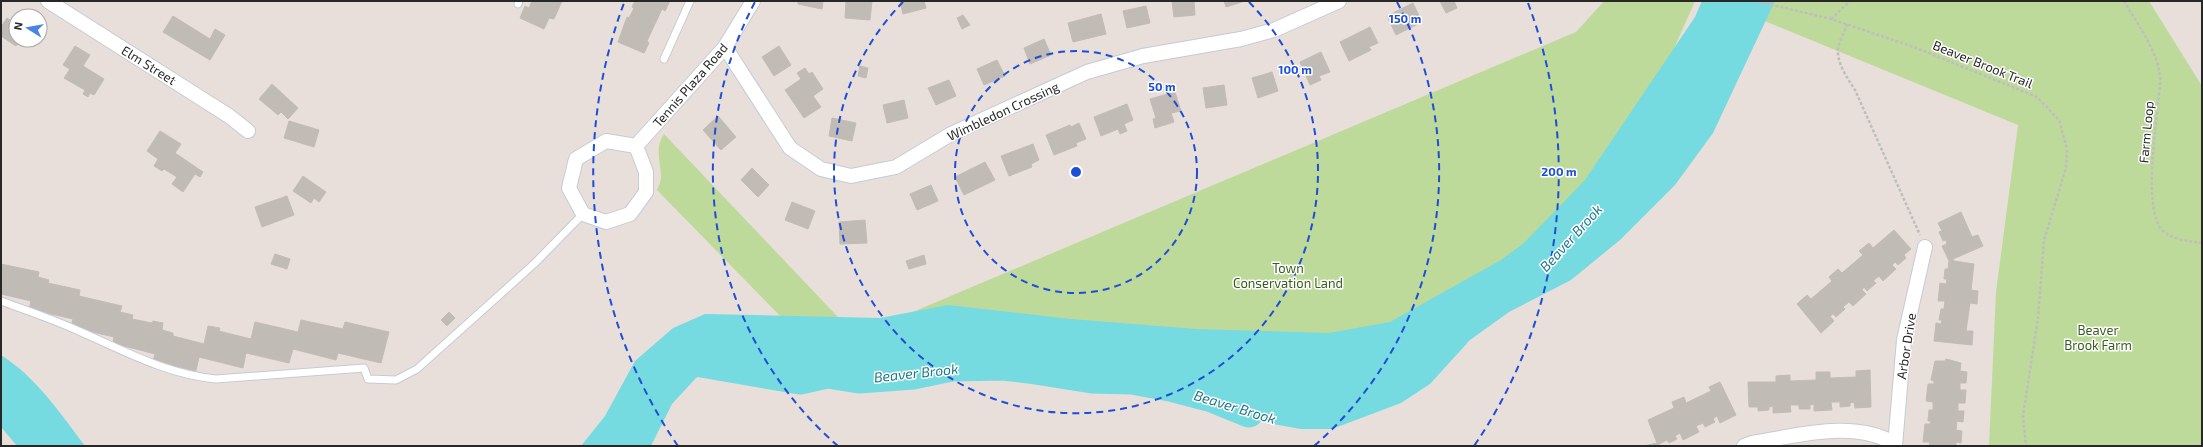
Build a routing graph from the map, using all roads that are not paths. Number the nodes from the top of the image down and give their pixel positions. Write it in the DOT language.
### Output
graph roads {
  1 [pos="48,1"];
  2 [pos="690,1"];
  3 [pos="753,1"];
  4 [pos="1339,1"];
  5 [pos="725,47"];
  6 [pos="664,59"];
  7 [pos="248,131"];
  8 [pos="636,146"];
  9 [pos="583,214"];
  10 [pos="1925,246"];
  11 [pos="1,301"];
  12 [pos="1895,445"];
  13 [pos="1744,446"];
  1 -- 7 [label="street, Elm Street"];
  2 -- 6 [label="lane"];
  3 -- 5 [label="street, Tennis Plaza Road"];
  4 -- 5 [label="street, Wimbledon Crossing"];
  5 -- 8 [label="street, Tennis Plaza Road"];
  8 -- 9 [label="street"];
  8 -- 9 [label="street"];
  9 -- 11 [label="lane"];
  10 -- 12 [label="street, Arbor Drive"];
  12 -- 13 [label="street"];
}
